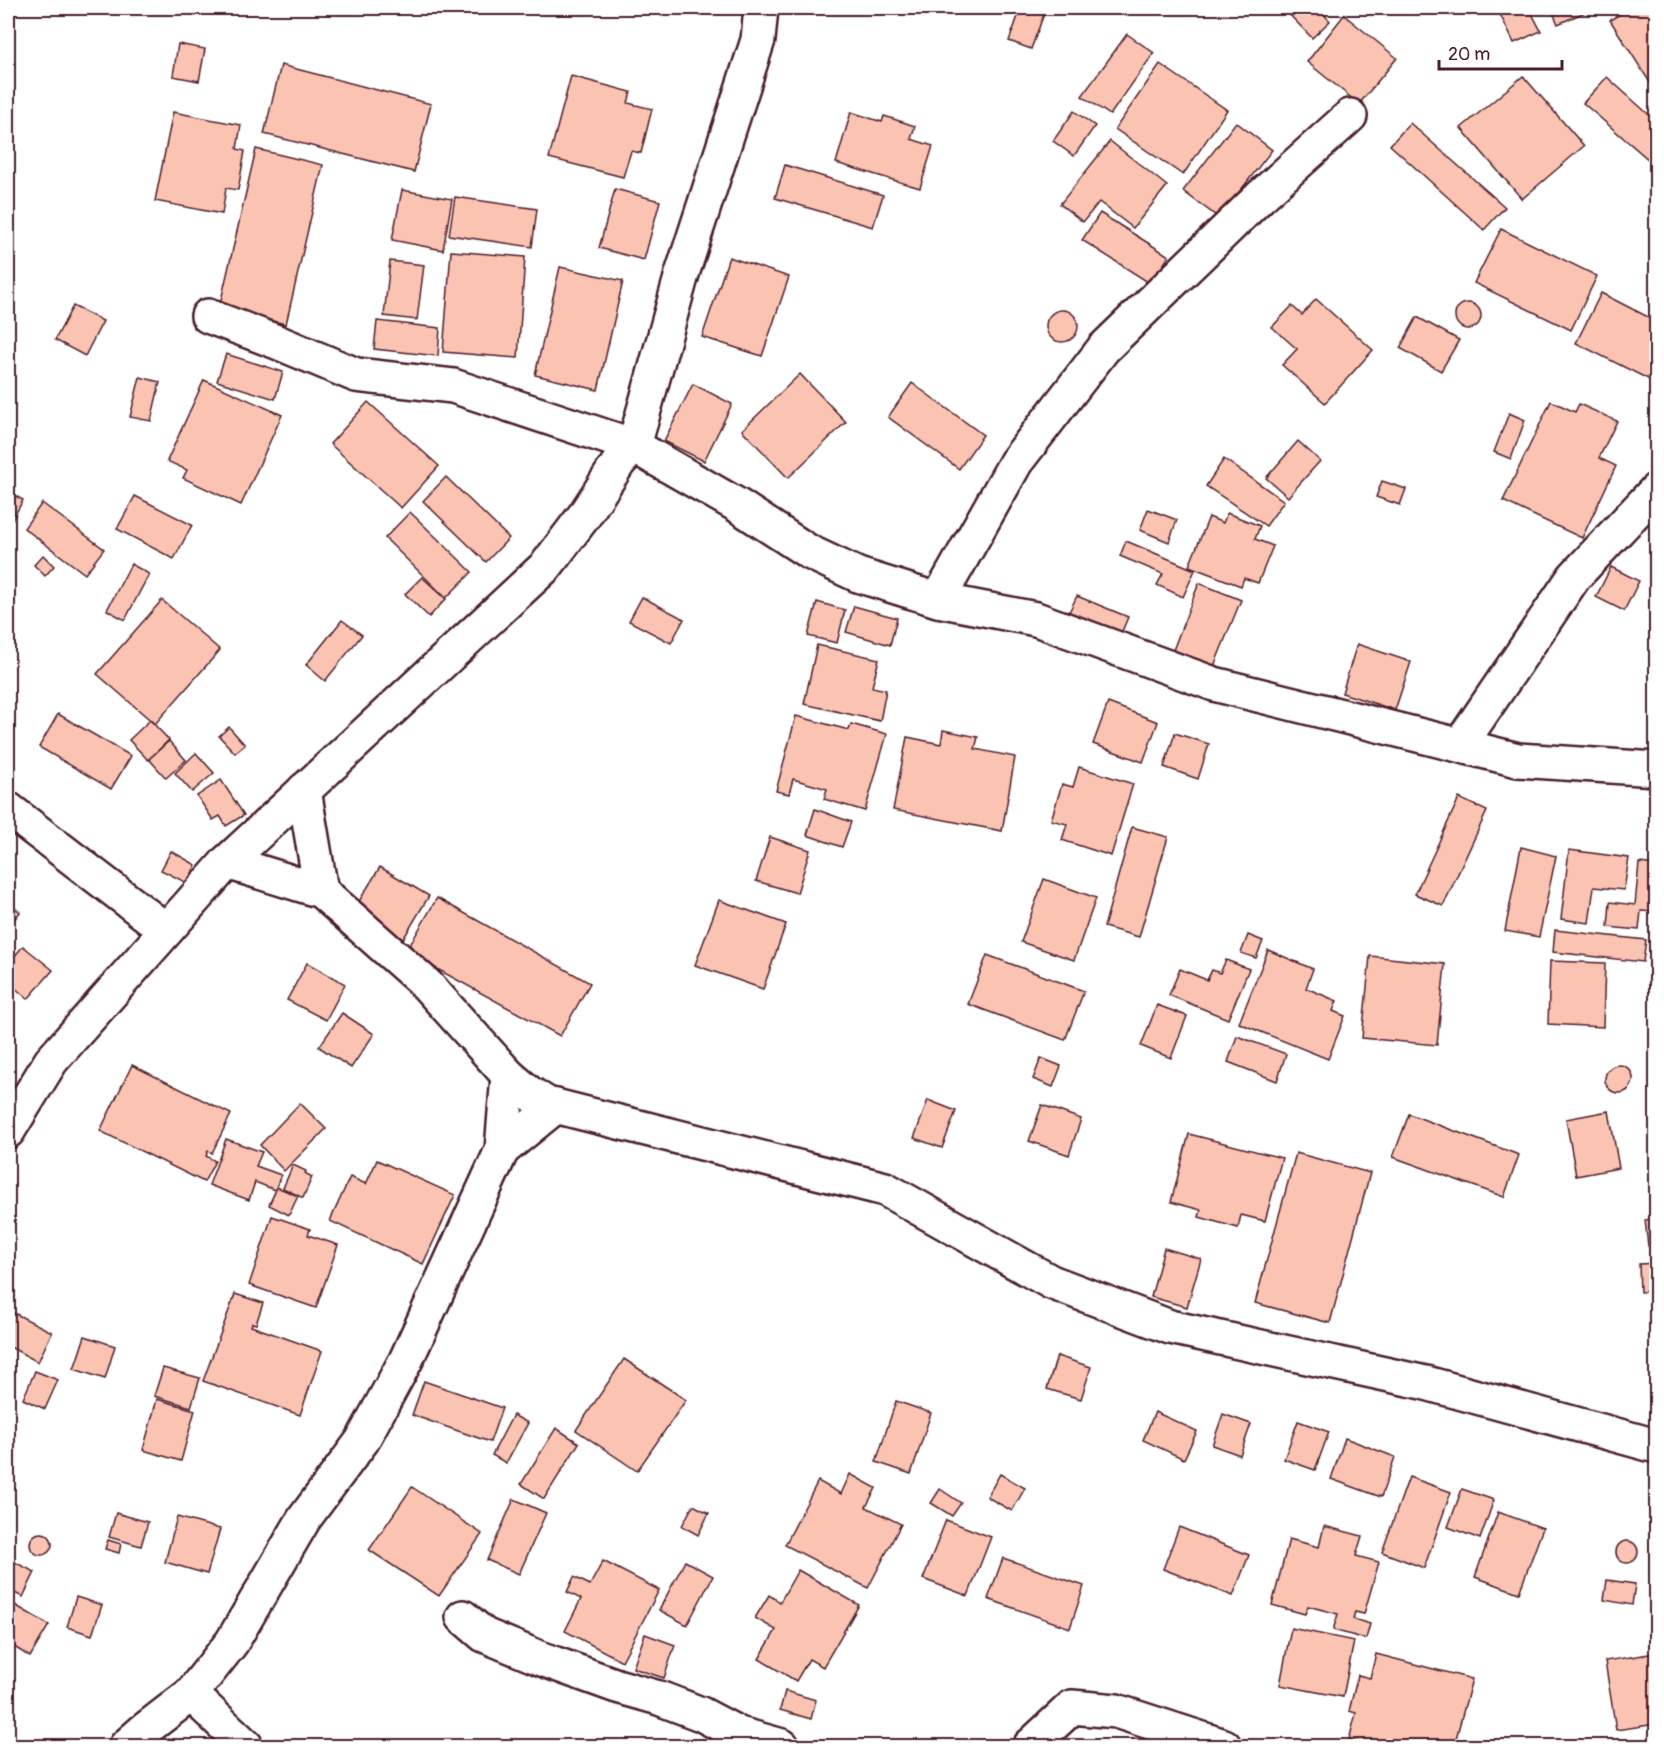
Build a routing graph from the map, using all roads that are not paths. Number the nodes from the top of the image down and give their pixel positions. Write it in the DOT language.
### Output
graph roads {
  1 [pos="761,8"];
  2 [pos="1350,116"];
  3 [pos="208,316"];
  4 [pos="634,446"];
  5 [pos="1656,490"];
  6 [pos="938,600"];
  7 [pos="1460,745"];
  8 [pos="1656,769"];
  9 [pos="303,790"];
  10 [pos="8,809"];
  11 [pos="227,862"];
  12 [pos="321,891"];
  13 [pos="166,930"];
  14 [pos="508,1076"];
  15 [pos="556,1106"];
  16 [pos="8,1131"];
  17 [pos="502,1150"];
  18 [pos="1656,1446"];
  19 [pos="463,1617"];
  20 [pos="192,1694"];
  21 [pos="126,1746"];
  22 [pos="246,1746"];
  23 [pos="782,1746"];
  24 [pos="1030,1746"];
  25 [pos="1224,1746"];
  1 -- 4 [label="street"];
  2 -- 6 [label="street"];
  3 -- 4 [label="street"];
  4 -- 6 [label="street"];
  4 -- 9 [label="street"];
  5 -- 7 [label="street"];
  6 -- 7 [label="street"];
  7 -- 8 [label="street"];
  9 -- 11 [label="street"];
  9 -- 12 [label="street"];
  10 -- 13 [label="street"];
  11 -- 12 [label="street"];
  11 -- 13 [label="street"];
  12 -- 14 [label="street"];
  13 -- 16 [label="street"];
  14 -- 15 [label="street"];
  14 -- 17 [label="street"];
  15 -- 17 [label="street"];
  15 -- 18 [label="street"];
  17 -- 20 [label="street"];
  19 -- 23 [label="street"];
  20 -- 21 [label="street"];
  20 -- 22 [label="street"];
  24 -- 25 [label="street"];
}
